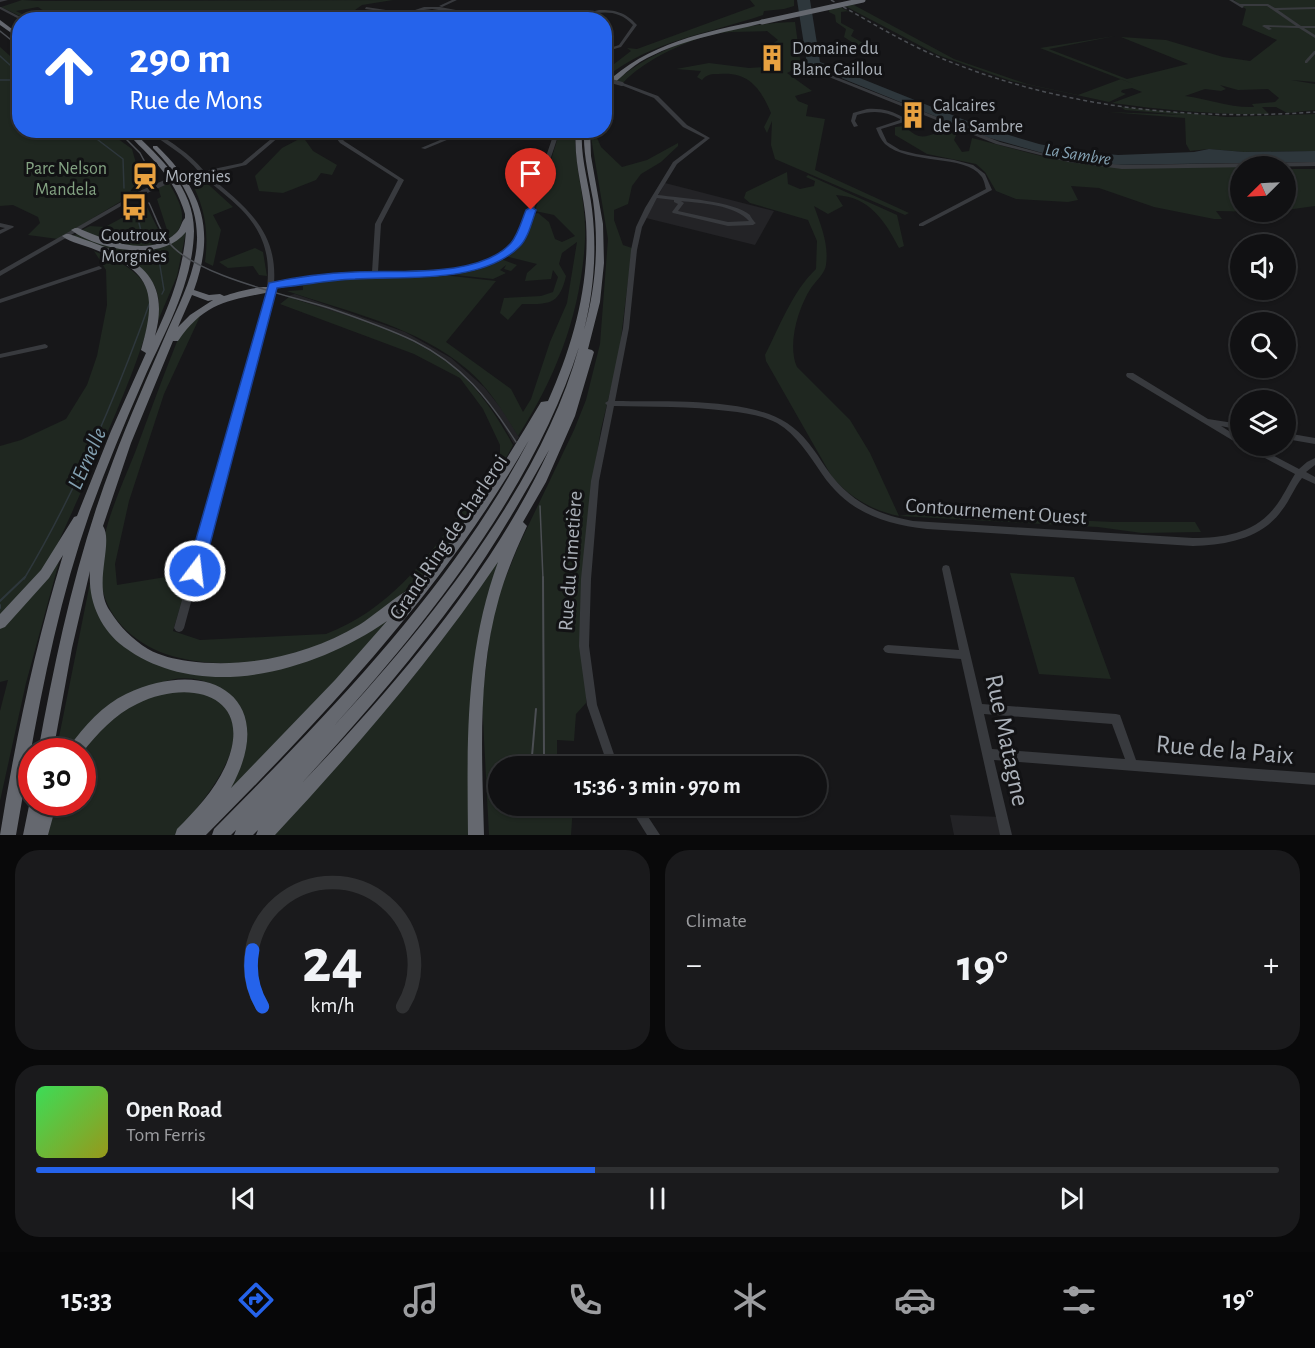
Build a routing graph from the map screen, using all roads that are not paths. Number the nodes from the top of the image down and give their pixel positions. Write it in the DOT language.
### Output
graph roads {
  1 [pos="6,0"];
  2 [pos="454,0"];
  3 [pos="854,0"];
  4 [pos="863,0"];
  5 [pos="1231,0"];
  6 [pos="0,1"];
  7 [pos="441,6"];
  8 [pos="366,8"];
  9 [pos="1315,8"];
  10 [pos="1274,9"];
  11 [pos="397,12"];
  12 [pos="408,12"];
  13 [pos="464,12"];
  14 [pos="592,12"];
  15 [pos="760,21"];
  16 [pos="0,22"];
  17 [pos="1300,27"];
  18 [pos="1315,27"];
  19 [pos="1270,29"];
  20 [pos="12,32"];
  21 [pos="1315,37"];
  22 [pos="612,48"];
  23 [pos="1315,53"];
  24 [pos="1306,62"];
  25 [pos="815,70"];
  26 [pos="612,76"];
  27 [pos="612,82"];
  28 [pos="612,82"];
  29 [pos="856,126"];
  30 [pos="135,138"];
  31 [pos="145,138"];
  32 [pos="160,138"];
  33 [pos="276,138"];
  34 [pos="339,138"];
  35 [pos="449,138"];
  36 [pos="555,138"];
  37 [pos="580,138"];
  38 [pos="588,138"];
  39 [pos="423,148"];
  40 [pos="1315,164"];
  41 [pos="199,174"];
  42 [pos="655,196"];
  43 [pos="676,201"];
  44 [pos="189,214"];
  45 [pos="0,225"];
  46 [pos="921,225"];
  47 [pos="75,230"];
  48 [pos="0,232"];
  49 [pos="66,236"];
  50 [pos="99,268"];
  51 [pos="0,274"];
  52 [pos="375,274"];
  53 [pos="272,287"];
  54 [pos="189,291"];
  55 [pos="0,301"];
  56 [pos="591,325"];
  57 [pos="45,346"];
  58 [pos="574,348"];
  59 [pos="164,350"];
  60 [pos="0,356"];
  61 [pos="1130,375"];
  62 [pos="138,382"];
  63 [pos="609,403"];
  64 [pos="1202,419"];
  65 [pos="1230,425"];
  66 [pos="1230,435"];
  67 [pos="1296,438"];
  68 [pos="1315,441"];
  69 [pos="1268,456"];
  70 [pos="1315,461"];
  71 [pos="1299,473"];
  72 [pos="1315,481"];
  73 [pos="540,482"];
  74 [pos="83,516"];
  75 [pos="99,521"];
  76 [pos="946,569"];
  77 [pos="432,576"];
  78 [pos="0,623"];
  79 [pos="179,628"];
  80 [pos="888,649"];
  81 [pos="966,654"];
  82 [pos="978,709"];
  83 [pos="48,738"];
  84 [pos="84,738"];
  85 [pos="988,754"];
  86 [pos="610,756"];
  87 [pos="1132,765"];
  88 [pos="1315,779"];
  89 [pos="34,816"];
  90 [pos="45,816"];
  91 [pos="642,816"];
  92 [pos="8,835"];
  93 [pos="31,835"];
  94 [pos="40,835"];
  95 [pos="183,835"];
  96 [pos="195,835"];
  97 [pos="220,835"];
  98 [pos="242,835"];
  99 [pos="264,835"];
  100 [pos="476,835"];
  101 [pos="654,835"];
  102 [pos="1006,835"];
  1 -- 6 [label="street"];
  2 -- 7 [label="street"];
  3 -- 15 [label="highway, bridge"];
  4 -- 15 [label="highway, bridge"];
  5 -- 10 [label="street"];
  7 -- 12 [label="street"];
  7 -- 13 [label="street"];
  8 -- 11 [label="street"];
  9 -- 10 [label="street"];
  10 -- 17 [label="street"];
  14 -- 22 [label="street"];
  15 -- 26 [label="highway"];
  15 -- 27 [label="highway"];
  16 -- 20 [label="highway"];
  17 -- 18 [label="street"];
  17 -- 19 [label="street"];
  17 -- 21 [label="street"];
  23 -- 24 [label="street"];
  25 -- 40 [label="street"];
  28 -- 42 [label="street, Rue du Cimetière, bridge"];
  29 -- 46 [label="street"];
  30 -- 44 [label="highway"];
  31 -- 54 [label="highway"];
  32 -- 41 [label="street"];
  33 -- 41 [label="street"];
  34 -- 52 [label="street"];
  35 -- 39 [label="street"];
  36 -- 52 [label="street"];
  37 -- 58 [label="highway, Grand Ring de Charleroi"];
  38 -- 56 [label="highway, Grand Ring de Charleroi"];
  41 -- 47 [label="street, bridge"];
  41 -- 53 [label="street"];
  42 -- 43 [label="street"];
  42 -- 63 [label="street, Rue du Cimetière"];
  43 -- 43 [label="street"];
  44 -- 47 [label="highway"];
  44 -- 62 [label="highway"];
  45 -- 48 [label="street"];
  47 -- 49 [label="street"];
  49 -- 51 [label="street"];
  49 -- 62 [label="highway"];
  50 -- 55 [label="street"];
  52 -- 53 [label="street"];
  53 -- 54 [label="highway"];
  53 -- 59 [label="highway"];
  53 -- 79 [label="street"];
  54 -- 59 [label="highway"];
  56 -- 73 [label="highway"];
  56 -- 98 [label="highway, Grand Ring de Charleroi"];
  57 -- 60 [label="street"];
  58 -- 77 [label="highway"];
  58 -- 97 [label="highway, Grand Ring de Charleroi"];
  59 -- 75 [label="highway"];
  61 -- 64 [label="street"];
  62 -- 74 [label="highway"];
  63 -- 71 [label="street, Contournement Ouest"];
  63 -- 86 [label="street, Rue du Cimetière"];
  64 -- 65 [label="street"];
  64 -- 66 [label="street"];
  67 -- 68 [label="street"];
  69 -- 71 [label="street"];
  70 -- 71 [label="street, Contournement Ouest"];
  71 -- 72 [label="street"];
  73 -- 99 [label="highway"];
  73 -- 100 [label="highway"];
  74 -- 78 [label="highway"];
  74 -- 92 [label="highway"];
  75 -- 77 [label="highway"];
  75 -- 83 [label="highway"];
  76 -- 81 [label="street, Rue Matagne"];
  77 -- 96 [label="highway"];
  80 -- 81 [label="street, Rue Matagne"];
  81 -- 82 [label="street, Rue Matagne"];
  82 -- 85 [label="street, Rue Matagne"];
  82 -- 87 [label="street, Rue de la Paix"];
  84 -- 95 [label="highway"];
  85 -- 87 [label="street, Rue de la Paix"];
  85 -- 102 [label="street, Rue Matagne"];
  87 -- 88 [label="street, Rue de la Paix"];
  89 -- 93 [label="highway"];
  90 -- 94 [label="highway"];
  91 -- 101 [label="street"];
}
